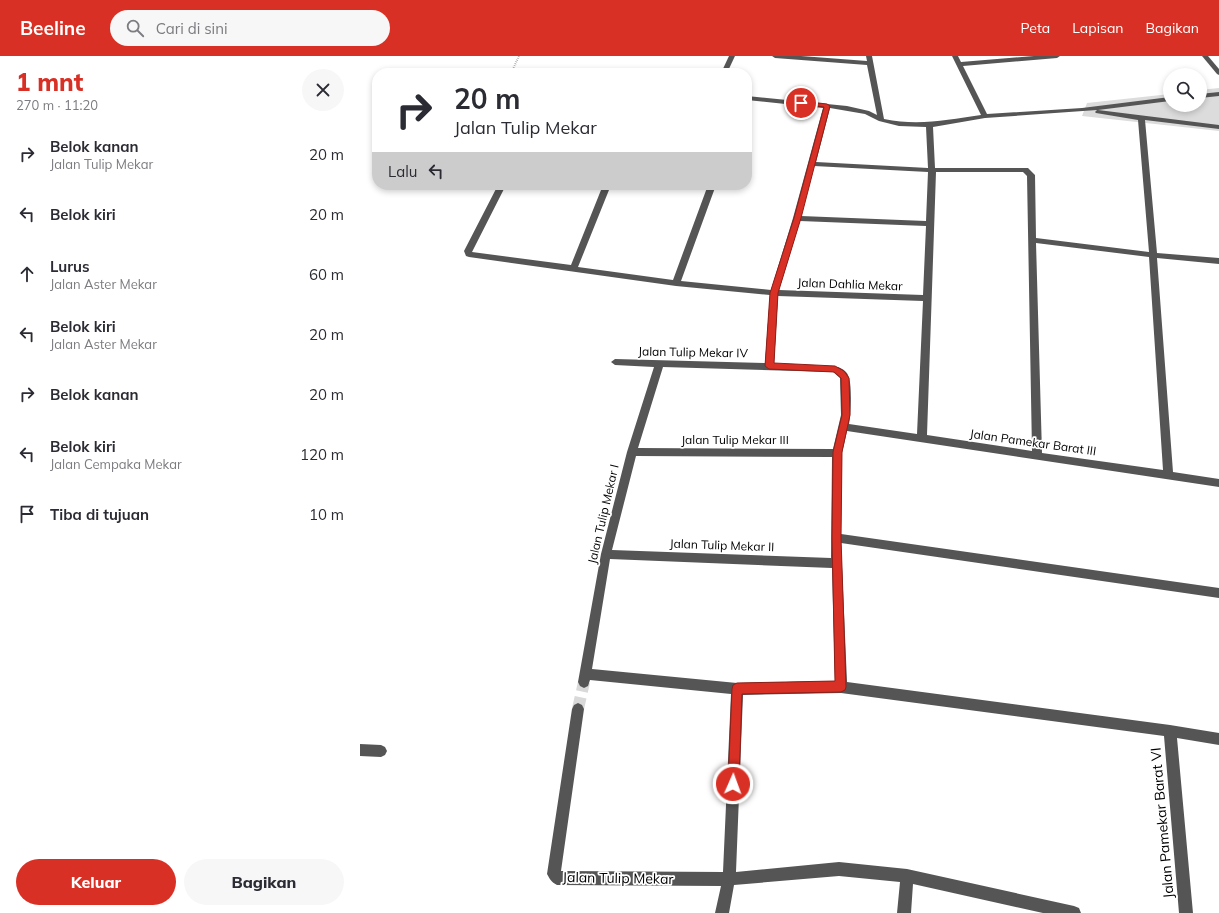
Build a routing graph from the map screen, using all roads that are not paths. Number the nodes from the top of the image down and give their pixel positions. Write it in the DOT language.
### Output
graph roads {
  1 [pos="732,56"];
  2 [pos="775,56"];
  3 [pos="869,56"];
  4 [pos="955,56"];
  5 [pos="1057,56"];
  6 [pos="1205,56"];
  7 [pos="871,63"];
  8 [pos="959,64"];
  9 [pos="726,68"];
  10 [pos="1219,73"];
  11 [pos="1219,94"];
  12 [pos="1207,95"];
  13 [pos="752,98"];
  14 [pos="1163,99"];
  15 [pos="827,106"];
  16 [pos="1082,110"];
  17 [pos="985,116"];
  18 [pos="1141,118"];
  19 [pos="881,120"];
  20 [pos="929,125"];
  21 [pos="1219,127"];
  22 [pos="812,164"];
  23 [pos="932,170"];
  24 [pos="499,190"];
  25 [pos="605,190"];
  26 [pos="710,190"];
  27 [pos="797,218"];
  28 [pos="930,224"];
  29 [pos="1032,240"];
  30 [pos="1153,255"];
  31 [pos="1219,261"];
  32 [pos="574,267"];
  33 [pos="676,283"];
  34 [pos="774,293"];
  35 [pos="928,298"];
  36 [pos="615,362"];
  37 [pos="659,364"];
  38 [pos="769,366"];
  39 [pos="844,428"];
  40 [pos="922,439"];
  41 [pos="632,452"];
  42 [pos="837,452"];
  43 [pos="1037,456"];
  44 [pos="1168,474"];
  45 [pos="1219,483"];
  46 [pos="836,538"];
  47 [pos="606,554"];
  48 [pos="837,563"];
  49 [pos="1219,593"];
  50 [pos="841,687"];
  51 [pos="737,689"];
  52 [pos="578,709"];
  53 [pos="1170,731"];
  54 [pos="1219,739"];
  55 [pos="360,750"];
  56 [pos="381,751"];
  57 [pos="907,876"];
  58 [pos="730,879"];
  59 [pos="722,913"];
  60 [pos="904,913"];
  61 [pos="1074,913"];
  62 [pos="1186,913"];
  1 -- 9 [label="street"];
  2 -- 7 [label="street"];
  3 -- 7 [label="street"];
  4 -- 8 [label="street"];
  5 -- 8 [label="street"];
  6 -- 10 [label="street"];
  7 -- 19 [label="street"];
  8 -- 17 [label="street"];
  11 -- 12 [label="street"];
  13 -- 15 [label="street"];
  14 -- 16 [label="street"];
  15 -- 19 [label="street"];
  15 -- 22 [label="street"];
  16 -- 17 [label="street"];
  16 -- 18 [label="street"];
  17 -- 20 [label="street"];
  18 -- 21 [label="street"];
  18 -- 30 [label="street"];
  19 -- 20 [label="street"];
  20 -- 23 [label="street"];
  22 -- 23 [label="street"];
  22 -- 27 [label="street"];
  23 -- 28 [label="street"];
  23 -- 29 [label="street"];
  24 -- 32 [label="street, Jalan Dahlia Mekar"];
  25 -- 32 [label="street"];
  26 -- 33 [label="street"];
  27 -- 28 [label="street"];
  27 -- 34 [label="street"];
  28 -- 35 [label="street"];
  29 -- 30 [label="street"];
  29 -- 43 [label="street"];
  30 -- 31 [label="street"];
  30 -- 44 [label="street"];
  32 -- 33 [label="street, Jalan Dahlia Mekar"];
  33 -- 34 [label="street, Jalan Dahlia Mekar"];
  34 -- 35 [label="street, Jalan Dahlia Mekar"];
  34 -- 38 [label="street"];
  35 -- 40 [label="street"];
  36 -- 37 [label="street, Jalan Tulip Mekar IV"];
  37 -- 38 [label="street, Jalan Tulip Mekar IV"];
  37 -- 41 [label="street, Jalan Tulip Mekar I"];
  38 -- 39 [label="street, Jalan Tulip Mekar IV"];
  39 -- 40 [label="street, Jalan Pamekar Barat III"];
  39 -- 42 [label="street"];
  40 -- 43 [label="street, Jalan Pamekar Barat III"];
  41 -- 42 [label="street, Jalan Tulip Mekar III"];
  41 -- 47 [label="street, Jalan Tulip Mekar I"];
  42 -- 46 [label="street"];
  43 -- 44 [label="street, Jalan Pamekar Barat III"];
  44 -- 45 [label="street, Jalan Pamekar Barat III"];
  46 -- 48 [label="street"];
  46 -- 49 [label="street"];
  47 -- 48 [label="street, Jalan Tulip Mekar II"];
  47 -- 51 [label="street, Jalan Tulip Mekar I"];
  48 -- 50 [label="street"];
  50 -- 51 [label="street"];
  50 -- 53 [label="street"];
  51 -- 58 [label="street"];
  52 -- 58 [label="street, Jalan Tulip Mekar"];
  53 -- 54 [label="street"];
  53 -- 62 [label="street, Jalan Pamekar Barat VI"];
  55 -- 56 [label="street"];
  57 -- 58 [label="street"];
  57 -- 60 [label="street"];
  57 -- 61 [label="street"];
  58 -- 59 [label="street"];
}
